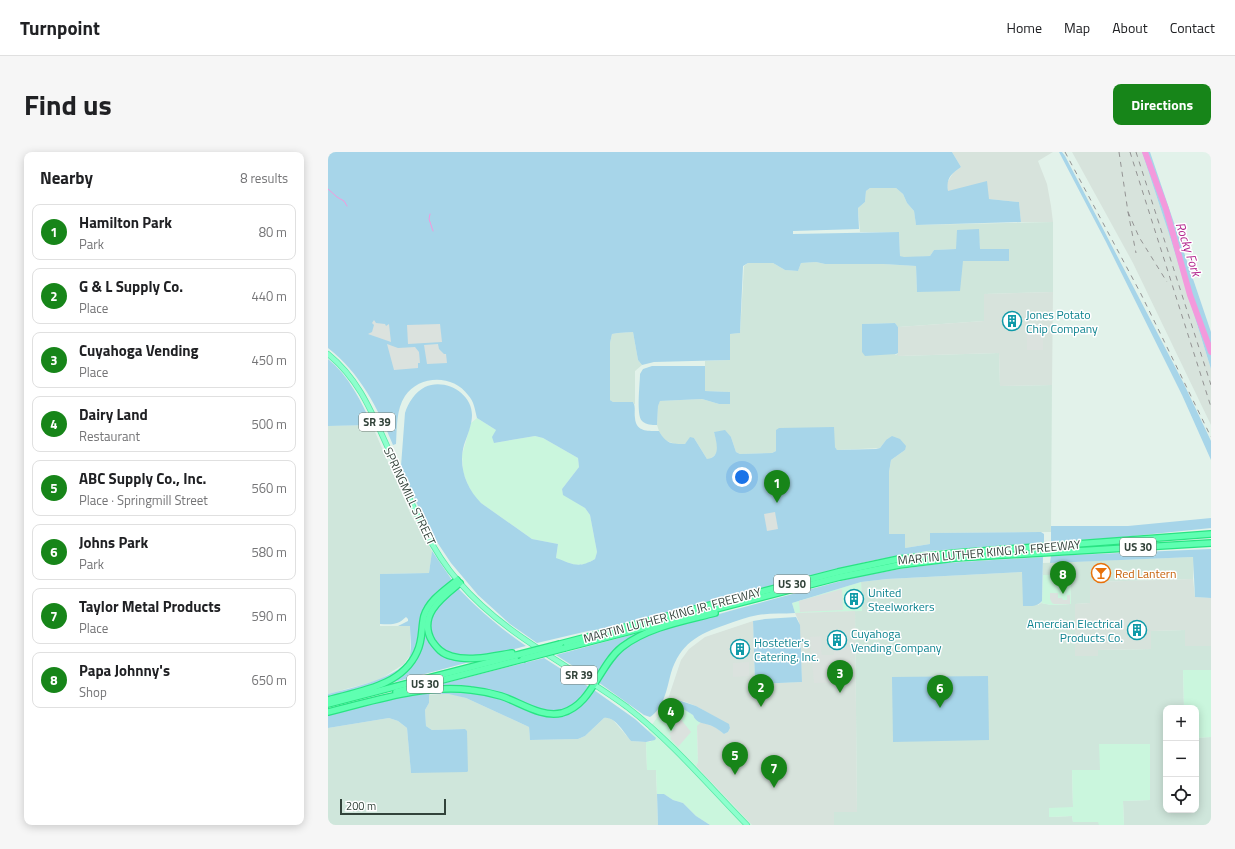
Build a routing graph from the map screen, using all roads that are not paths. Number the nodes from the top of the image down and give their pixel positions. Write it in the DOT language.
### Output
graph roads {
  1 [pos="328,354"];
  2 [pos="1209,533"];
  3 [pos="1211,544"];
  4 [pos="1065,548"];
  5 [pos="1030,551"];
  6 [pos="458,581"];
  7 [pos="808,585"];
  8 [pos="515,654"];
  9 [pos="593,685"];
  10 [pos="328,700"];
  11 [pos="328,704"];
  12 [pos="328,711"];
  13 [pos="747,825"];
  1 -- 6 [label="main road, SPRINGMILL STREET / SR 39"];
  2 -- 4 [label="highway, MARTIN LUTHER KING JR. FREEWAY / US 30"];
  3 -- 4 [label="highway, MARTIN LUTHER KING JR. FREEWAY / US 30"];
  4 -- 5 [label="highway, MARTIN LUTHER KING JR. FREEWAY / US 30"];
  5 -- 7 [label="highway, MARTIN LUTHER KING JR. FREEWAY / US 30"];
  5 -- 8 [label="highway, MARTIN LUTHER KING JR. FREEWAY / US 30, bridge"];
  6 -- 8 [label="highway"];
  6 -- 9 [label="main road, SPRINGMILL STREET / SR 39"];
  6 -- 10 [label="highway"];
  7 -- 9 [label="highway"];
  7 -- 12 [label="highway, MARTIN LUTHER KING JR. FREEWAY / US 30, bridge"];
  8 -- 11 [label="highway, MARTIN LUTHER KING JR. FREEWAY / US 30"];
  9 -- 12 [label="highway"];
  9 -- 13 [label="main road, SPRINGMILL STREET / SR 39"];
}
